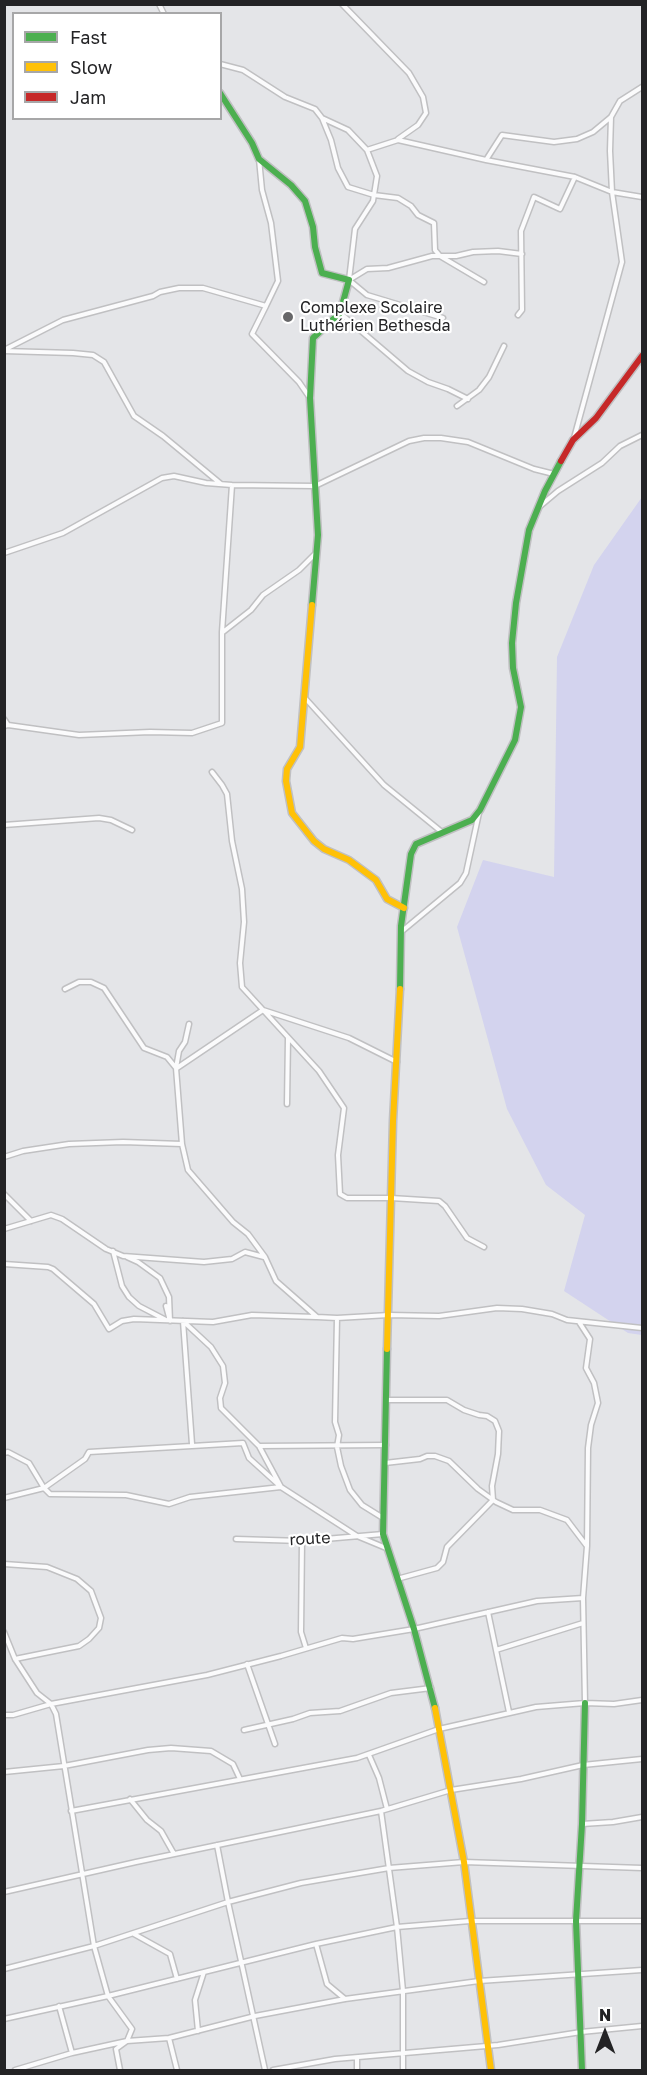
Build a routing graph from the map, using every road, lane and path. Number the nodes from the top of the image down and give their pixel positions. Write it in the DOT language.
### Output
graph roads {
  1 [pos="342,4"];
  2 [pos="222,65"];
  3 [pos="642,87"];
  4 [pos="222,96"];
  5 [pos="611,117"];
  6 [pos="322,118"];
  7 [pos="398,140"];
  8 [pos="367,150"];
  9 [pos="259,159"];
  10 [pos="486,160"];
  11 [pos="574,177"];
  12 [pos="612,192"];
  13 [pos="374,195"];
  14 [pos="642,197"];
  15 [pos="522,254"];
  16 [pos="440,256"];
  17 [pos="349,280"];
  18 [pos="484,282"];
  19 [pos="266,306"];
  20 [pos="340,313"];
  21 [pos="518,315"];
  22 [pos="443,318"];
  23 [pos="504,346"];
  24 [pos="4,350"];
  25 [pos="642,356"];
  26 [pos="310,398"];
  27 [pos="468,399"];
  28 [pos="457,406"];
  29 [pos="642,435"];
  30 [pos="573,440"];
  31 [pos="554,474"];
  32 [pos="222,484"];
  33 [pos="232,485"];
  34 [pos="315,486"];
  35 [pos="539,508"];
  36 [pos="4,553"];
  37 [pos="317,553"];
  38 [pos="222,632"];
  39 [pos="305,697"];
  40 [pos="4,719"];
  41 [pos="6,725"];
  42 [pos="212,772"];
  43 [pos="480,810"];
  44 [pos="4,825"];
  45 [pos="132,830"];
  46 [pos="443,833"];
  47 [pos="404,908"];
  48 [pos="401,932"];
  49 [pos="65,989"];
  50 [pos="263,1010"];
  51 [pos="189,1024"];
  52 [pos="288,1037"];
  53 [pos="398,1062"];
  54 [pos="176,1068"];
  55 [pos="286,1104"];
  56 [pos="182,1144"];
  57 [pos="4,1157"];
  58 [pos="4,1194"];
  59 [pos="391,1198"];
  60 [pos="32,1222"];
  61 [pos="4,1229"];
  62 [pos="484,1246"];
  63 [pos="112,1251"];
  64 [pos="123,1256"];
  65 [pos="265,1257"];
  66 [pos="4,1264"];
  67 [pos="166,1306"];
  68 [pos="389,1316"];
  69 [pos="317,1317"];
  70 [pos="337,1318"];
  71 [pos="168,1321"];
  72 [pos="183,1321"];
  73 [pos="578,1321"];
  74 [pos="642,1328"];
  75 [pos="387,1400"];
  76 [pos="192,1444"];
  77 [pos="338,1445"];
  78 [pos="386,1445"];
  79 [pos="259,1446"];
  80 [pos="4,1453"];
  81 [pos="385,1463"];
  82 [pos="281,1487"];
  83 [pos="44,1488"];
  84 [pos="4,1498"];
  85 [pos="494,1500"];
  86 [pos="383,1518"];
  87 [pos="383,1534"];
  88 [pos="357,1536"];
  89 [pos="236,1539"];
  90 [pos="302,1541"];
  91 [pos="586,1546"];
  92 [pos="386,1548"];
  93 [pos="4,1564"];
  94 [pos="397,1579"];
  95 [pos="583,1598"];
  96 [pos="488,1612"];
  97 [pos="583,1623"];
  98 [pos="414,1629"];
  99 [pos="4,1632"];
  100 [pos="306,1648"];
  101 [pos="496,1650"];
  102 [pos="15,1659"];
  103 [pos="247,1664"];
  104 [pos="431,1688"];
  105 [pos="642,1700"];
  106 [pos="585,1703"];
  107 [pos="51,1704"];
  108 [pos="510,1712"];
  109 [pos="4,1714"];
  110 [pos="268,1725"];
  111 [pos="439,1729"];
  112 [pos="244,1730"];
  113 [pos="275,1744"];
  114 [pos="369,1755"];
  115 [pos="642,1759"];
  116 [pos="583,1765"];
  117 [pos="64,1766"];
  118 [pos="4,1772"];
  119 [pos="240,1779"];
  120 [pos="451,1790"];
  121 [pos="130,1799"];
  122 [pos="387,1809"];
  123 [pos="71,1811"];
  124 [pos="381,1811"];
  125 [pos="642,1817"];
  126 [pos="582,1824"];
  127 [pos="218,1845"];
  128 [pos="174,1854"];
  129 [pos="464,1862"];
  130 [pos="580,1866"];
  131 [pos="389,1868"];
  132 [pos="642,1868"];
  133 [pos="82,1874"];
  134 [pos="4,1892"];
  135 [pos="228,1902"];
  136 [pos="576,1920"];
  137 [pos="642,1921"];
  138 [pos="470,1922"];
  139 [pos="397,1927"];
  140 [pos="133,1933"];
  141 [pos="316,1944"];
  142 [pos="94,1946"];
  143 [pos="241,1962"];
  144 [pos="4,1969"];
  145 [pos="642,1970"];
  146 [pos="204,1972"];
  147 [pos="578,1974"];
  148 [pos="177,1979"];
  149 [pos="479,1981"];
  150 [pos="403,1991"];
  151 [pos="108,1996"];
  152 [pos="345,1999"];
  153 [pos="59,2006"];
  154 [pos="255,2016"];
  155 [pos="4,2019"];
  156 [pos="642,2026"];
  157 [pos="198,2031"];
  158 [pos="581,2032"];
  159 [pos="169,2038"];
  160 [pos="127,2041"];
  161 [pos="488,2046"];
  162 [pos="72,2054"];
  163 [pos="402,2054"];
  164 [pos="357,2058"];
  165 [pos="299,2068"];
  166 [pos="15,2070"];
  167 [pos="120,2070"];
  168 [pos="177,2070"];
  169 [pos="265,2070"];
  170 [pos="273,2070"];
  171 [pos="357,2070"];
  172 [pos="403,2070"];
  173 [pos="491,2070"];
  174 [pos="582,2070"];
  1 -- 7 [label="street"];
  2 -- 6 [label="street"];
  3 -- 5 [label="street"];
  4 -- 9 [label="street"];
  5 -- 10 [label="street"];
  5 -- 12 [label="street"];
  6 -- 8 [label="street"];
  6 -- 13 [label="street"];
  7 -- 8 [label="street"];
  7 -- 10 [label="street"];
  8 -- 13 [label="street"];
  9 -- 17 [label="street"];
  9 -- 19 [label="street"];
  10 -- 11 [label="street"];
  11 -- 12 [label="street"];
  11 -- 15 [label="street"];
  12 -- 14 [label="street"];
  12 -- 30 [label="street"];
  13 -- 16 [label="street"];
  13 -- 17 [label="street"];
  15 -- 16 [label="street"];
  15 -- 21 [label="street"];
  16 -- 17 [label="street"];
  16 -- 18 [label="street"];
  17 -- 20 [label="street"];
  17 -- 22 [label="street"];
  19 -- 24 [label="street"];
  19 -- 26 [label="street"];
  20 -- 26 [label="street"];
  20 -- 27 [label="street"];
  23 -- 27 [label="street"];
  24 -- 32 [label="street"];
  25 -- 30 [label="street"];
  26 -- 34 [label="street"];
  27 -- 28 [label="street"];
  29 -- 35 [label="street"];
  30 -- 31 [label="street"];
  31 -- 34 [label="street"];
  31 -- 35 [label="street"];
  32 -- 33 [label="street"];
  32 -- 36 [label="street"];
  33 -- 34 [label="street"];
  33 -- 38 [label="street"];
  34 -- 37 [label="street"];
  35 -- 43 [label="street"];
  37 -- 38 [label="street"];
  37 -- 39 [label="street"];
  38 -- 41 [label="street"];
  39 -- 46 [label="street"];
  39 -- 47 [label="street"];
  40 -- 41 [label="street"];
  42 -- 50 [label="street"];
  43 -- 46 [label="street"];
  43 -- 48 [label="street"];
  44 -- 45 [label="street"];
  46 -- 47 [label="street"];
  47 -- 48 [label="street"];
  48 -- 53 [label="street"];
  49 -- 54 [label="street"];
  50 -- 52 [label="street"];
  50 -- 53 [label="street"];
  50 -- 54 [label="street"];
  51 -- 54 [label="street"];
  52 -- 55 [label="street"];
  52 -- 59 [label="street"];
  53 -- 59 [label="street"];
  54 -- 56 [label="street"];
  56 -- 57 [label="street"];
  56 -- 65 [label="street"];
  58 -- 60 [label="street"];
  59 -- 62 [label="street"];
  59 -- 68 [label="street"];
  60 -- 61 [label="street"];
  60 -- 63 [label="street"];
  63 -- 64 [label="street"];
  63 -- 71 [label="street"];
  64 -- 65 [label="street"];
  64 -- 71 [label="street"];
  65 -- 69 [label="street"];
  66 -- 71 [label="street"];
  67 -- 71 [label="street"];
  68 -- 70 [label="street"];
  68 -- 73 [label="street"];
  68 -- 75 [label="street"];
  69 -- 70 [label="street"];
  69 -- 72 [label="street"];
  70 -- 77 [label="street"];
  71 -- 72 [label="street"];
  72 -- 76 [label="street"];
  72 -- 79 [label="street"];
  73 -- 74 [label="street"];
  73 -- 91 [label="street"];
  75 -- 78 [label="street"];
  75 -- 85 [label="street"];
  76 -- 82 [label="street"];
  76 -- 83 [label="street"];
  77 -- 78 [label="street"];
  77 -- 79 [label="street"];
  77 -- 86 [label="street"];
  78 -- 81 [label="street"];
  79 -- 82 [label="street"];
  80 -- 83 [label="street"];
  81 -- 85 [label="street"];
  81 -- 86 [label="street"];
  82 -- 83 [label="street"];
  82 -- 88 [label="street"];
  83 -- 84 [label="street"];
  85 -- 91 [label="street"];
  85 -- 94 [label="street"];
  86 -- 87 [label="street"];
  87 -- 88 [label="street, route"];
  87 -- 92 [label="street"];
  88 -- 90 [label="street, route"];
  88 -- 92 [label="street"];
  89 -- 90 [label="street, route"];
  90 -- 100 [label="street"];
  91 -- 95 [label="street"];
  92 -- 94 [label="street"];
  93 -- 102 [label="street"];
  94 -- 98 [label="street"];
  95 -- 96 [label="street"];
  95 -- 97 [label="street"];
  96 -- 98 [label="street"];
  96 -- 101 [label="street"];
  97 -- 101 [label="street"];
  97 -- 106 [label="street"];
  98 -- 100 [label="street"];
  98 -- 104 [label="street"];
  99 -- 102 [label="street"];
  100 -- 103 [label="street"];
  101 -- 108 [label="street"];
  102 -- 107 [label="street"];
  103 -- 107 [label="street"];
  103 -- 110 [label="street"];
  104 -- 110 [label="street"];
  104 -- 111 [label="street"];
  105 -- 106 [label="street"];
  106 -- 108 [label="street"];
  106 -- 116 [label="street"];
  107 -- 109 [label="street"];
  107 -- 117 [label="street"];
  108 -- 111 [label="street"];
  110 -- 112 [label="street"];
  110 -- 113 [label="street"];
  111 -- 114 [label="street"];
  111 -- 120 [label="street"];
  114 -- 119 [label="street"];
  114 -- 122 [label="street"];
  115 -- 116 [label="street"];
  116 -- 120 [label="street"];
  116 -- 126 [label="street"];
  117 -- 118 [label="street"];
  117 -- 119 [label="street"];
  117 -- 123 [label="street"];
  119 -- 121 [label="street"];
  120 -- 122 [label="street"];
  120 -- 129 [label="street"];
  121 -- 123 [label="street"];
  121 -- 128 [label="street"];
  122 -- 124 [label="street"];
  123 -- 133 [label="street"];
  124 -- 127 [label="street"];
  124 -- 131 [label="street"];
  125 -- 126 [label="street"];
  126 -- 130 [label="street"];
  127 -- 128 [label="street"];
  127 -- 135 [label="street"];
  128 -- 133 [label="street"];
  129 -- 130 [label="street"];
  129 -- 131 [label="street"];
  129 -- 138 [label="street"];
  130 -- 132 [label="street"];
  130 -- 136 [label="street"];
  131 -- 135 [label="street"];
  131 -- 139 [label="street"];
  133 -- 134 [label="street"];
  133 -- 142 [label="street"];
  135 -- 140 [label="street"];
  135 -- 143 [label="street"];
  136 -- 137 [label="street"];
  136 -- 138 [label="street"];
  136 -- 147 [label="street"];
  138 -- 139 [label="street"];
  138 -- 149 [label="street"];
  139 -- 141 [label="street"];
  139 -- 150 [label="street"];
  140 -- 142 [label="street"];
  140 -- 148 [label="street"];
  141 -- 143 [label="street"];
  141 -- 152 [label="street"];
  142 -- 144 [label="street"];
  142 -- 151 [label="street"];
  143 -- 146 [label="street"];
  143 -- 154 [label="street"];
  145 -- 147 [label="street"];
  146 -- 148 [label="street"];
  146 -- 157 [label="street"];
  147 -- 149 [label="street"];
  147 -- 158 [label="street"];
  148 -- 151 [label="street"];
  149 -- 150 [label="street"];
  149 -- 161 [label="street"];
  150 -- 152 [label="street"];
  150 -- 163 [label="street"];
  151 -- 153 [label="street"];
  151 -- 160 [label="street"];
  152 -- 154 [label="street"];
  153 -- 155 [label="street"];
  153 -- 162 [label="street"];
  154 -- 157 [label="street"];
  154 -- 169 [label="street"];
  156 -- 158 [label="street"];
  157 -- 159 [label="street"];
  158 -- 161 [label="street"];
  158 -- 174 [label="street"];
  159 -- 160 [label="street"];
  159 -- 168 [label="street"];
  160 -- 162 [label="street"];
  160 -- 167 [label="street"];
  161 -- 163 [label="street"];
  161 -- 173 [label="street"];
  162 -- 166 [label="street"];
  163 -- 164 [label="street"];
  163 -- 172 [label="street"];
  164 -- 165 [label="street"];
  164 -- 171 [label="street"];
  165 -- 170 [label="street"];
}
